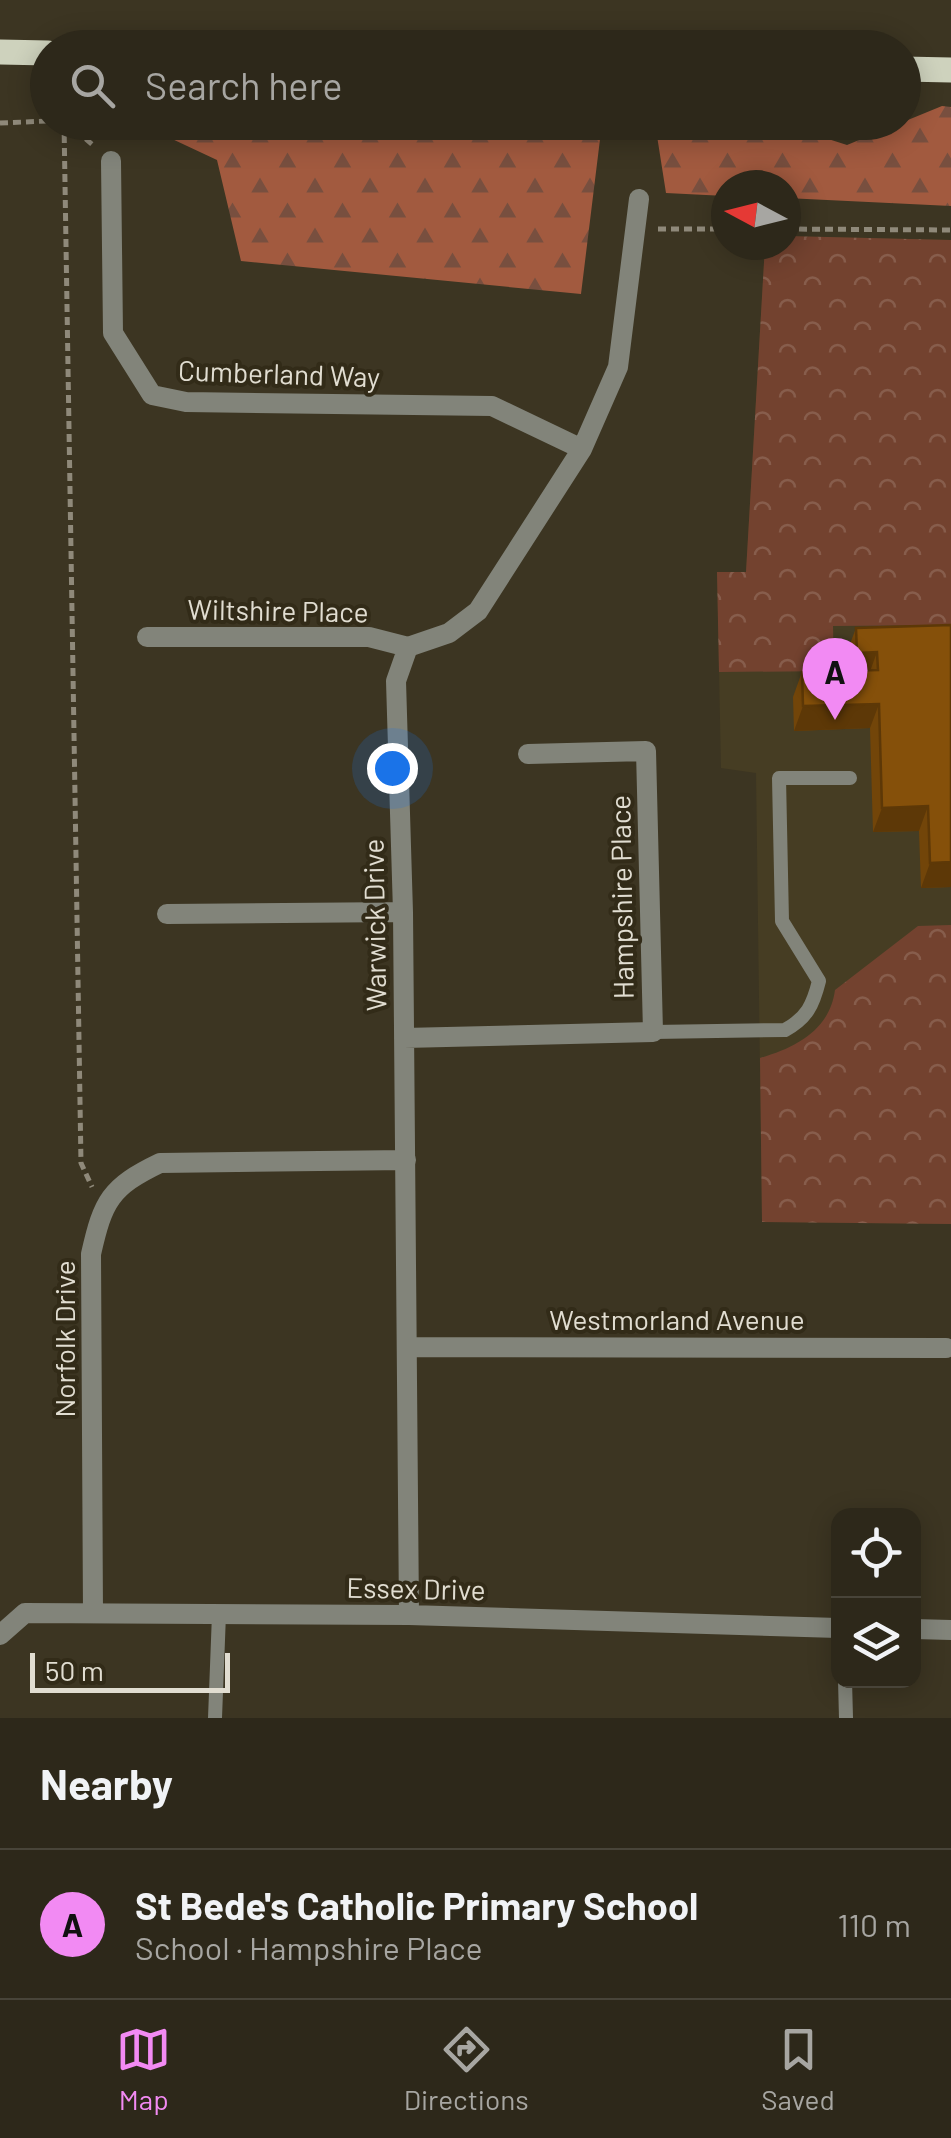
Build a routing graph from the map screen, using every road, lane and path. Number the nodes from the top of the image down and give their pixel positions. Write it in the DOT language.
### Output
graph roads {
  1 [pos="0,52"];
  2 [pos="30,53"];
  3 [pos="921,69"];
  4 [pos="951,70"];
  5 [pos="30,122"];
  6 [pos="0,123"];
  7 [pos="65,140"];
  8 [pos="86,140"];
  9 [pos="111,161"];
  10 [pos="639,199"];
  11 [pos="635,229"];
  12 [pos="711,229"];
  13 [pos="801,230"];
  14 [pos="951,230"];
  15 [pos="582,448"];
  16 [pos="146,637"];
  17 [pos="408,647"];
  18 [pos="528,754"];
  19 [pos="850,778"];
  20 [pos="403,912"];
  21 [pos="168,914"];
  22 [pos="653,1032"];
  23 [pos="404,1038"];
  24 [pos="406,1160"];
  25 [pos="101,1209"];
  26 [pos="408,1346"];
  27 [pos="946,1348"];
  28 [pos="93,1613"];
  29 [pos="219,1614"];
  30 [pos="410,1615"];
  31 [pos="831,1628"];
  32 [pos="921,1629"];
  33 [pos="951,1630"];
  34 [pos="0,1635"];
  35 [pos="845,1688"];
  36 [pos="215,1718"];
  37 [pos="846,1718"];
  1 -- 2 [label="main road"];
  3 -- 4 [label="main road"];
  5 -- 6 [label="path"];
  7 -- 25 [label="path"];
  8 -- 9 [label="path"];
  9 -- 15 [label="street, Cumberland Way"];
  10 -- 11 [label="street"];
  11 -- 12 [label="path"];
  11 -- 15 [label="street"];
  13 -- 14 [label="path"];
  15 -- 17 [label="street"];
  16 -- 17 [label="street, Wiltshire Place"];
  17 -- 20 [label="street, Warwick Drive"];
  18 -- 22 [label="street, Hampshire Place"];
  19 -- 22 [label="lane"];
  20 -- 21 [label="street"];
  20 -- 23 [label="street, Warwick Drive"];
  22 -- 23 [label="street, Hampshire Place"];
  23 -- 24 [label="street, Warwick Drive"];
  24 -- 25 [label="street"];
  24 -- 26 [label="street, Warwick Drive"];
  25 -- 28 [label="street, Norfolk Drive"];
  26 -- 27 [label="street, Westmorland Avenue"];
  26 -- 30 [label="street, Warwick Drive"];
  28 -- 29 [label="street, Essex Drive"];
  28 -- 34 [label="street, Essex Drive"];
  29 -- 30 [label="street, Essex Drive"];
  29 -- 36 [label="lane"];
  30 -- 31 [label="street, Essex Drive"];
  32 -- 33 [label="street"];
  35 -- 37 [label="lane"];
}
